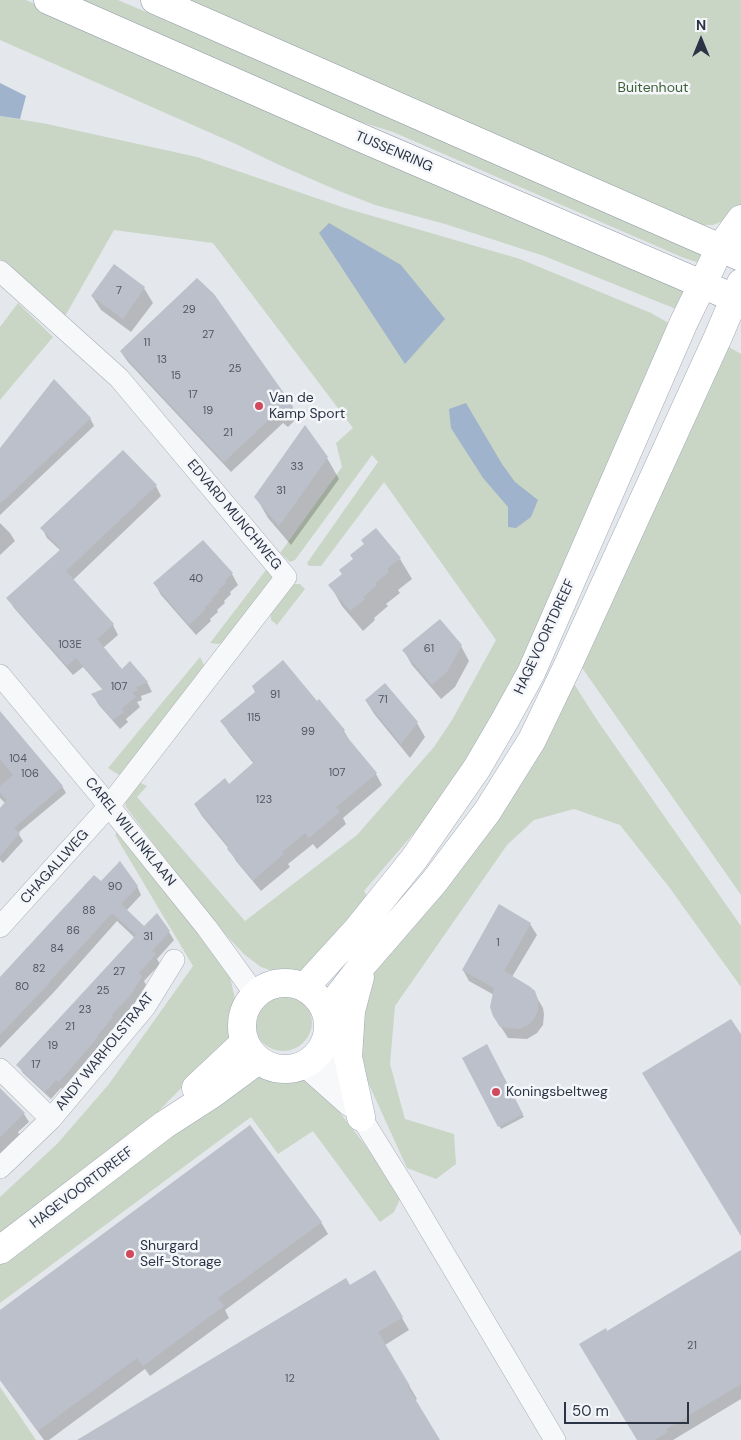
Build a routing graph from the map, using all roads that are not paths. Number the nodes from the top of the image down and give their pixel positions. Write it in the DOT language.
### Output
graph roads {
  1 [pos="48,0"];
  2 [pos="155,0"];
  3 [pos="741,219"];
  4 [pos="730,253"];
  5 [pos="0,271"];
  6 [pos="702,285"];
  7 [pos="738,294"];
  8 [pos="0,675"];
  9 [pos="109,806"];
  10 [pos="0,927"];
  11 [pos="174,960"];
  12 [pos="364,963"];
  13 [pos="305,987"];
  14 [pos="255,994"];
  15 [pos="326,1012"];
  16 [pos="323,1047"];
  17 [pos="251,1051"];
  18 [pos="303,1065"];
  19 [pos="0,1069"];
  20 [pos="361,1117"];
  21 [pos="51,1119"];
  22 [pos="0,1168"];
  23 [pos="0,1250"];
  24 [pos="554,1440"];
  1 -- 6 [label="main road, TUSSENRING"];
  2 -- 4 [label="main road"];
  3 -- 4 [label="main road, HAGEVOORTDREEF"];
  4 -- 6 [label="main road, HAGEVOORTDREEF"];
  5 -- 9 [label="street, EDVARD MUNCHWEG"];
  6 -- 7 [label="main road, TUSSENRING"];
  6 -- 13 [label="main road, HAGEVOORTDREEF"];
  7 -- 12 [label="main road"];
  8 -- 9 [label="street, CAREL WILLINKLAAN"];
  9 -- 10 [label="street, CHAGALLWEG"];
  9 -- 14 [label="street, CAREL WILLINKLAAN"];
  11 -- 21 [label="street, ANDY WARHOLSTRAAT"];
  12 -- 15 [label="main road"];
  12 -- 20 [label="main road"];
  13 -- 14 [label="main road"];
  13 -- 15 [label="main road"];
  14 -- 17 [label="main road"];
  15 -- 16 [label="main road"];
  16 -- 18 [label="main road"];
  16 -- 20 [label="street"];
  17 -- 18 [label="main road"];
  17 -- 23 [label="main road, HAGEVOORTDREEF"];
  18 -- 20 [label="street"];
  19 -- 21 [label="street, ANDY WARHOLSTRAAT"];
  20 -- 24 [label="street"];
  21 -- 22 [label="street, ANDY WARHOLSTRAAT"];
}
